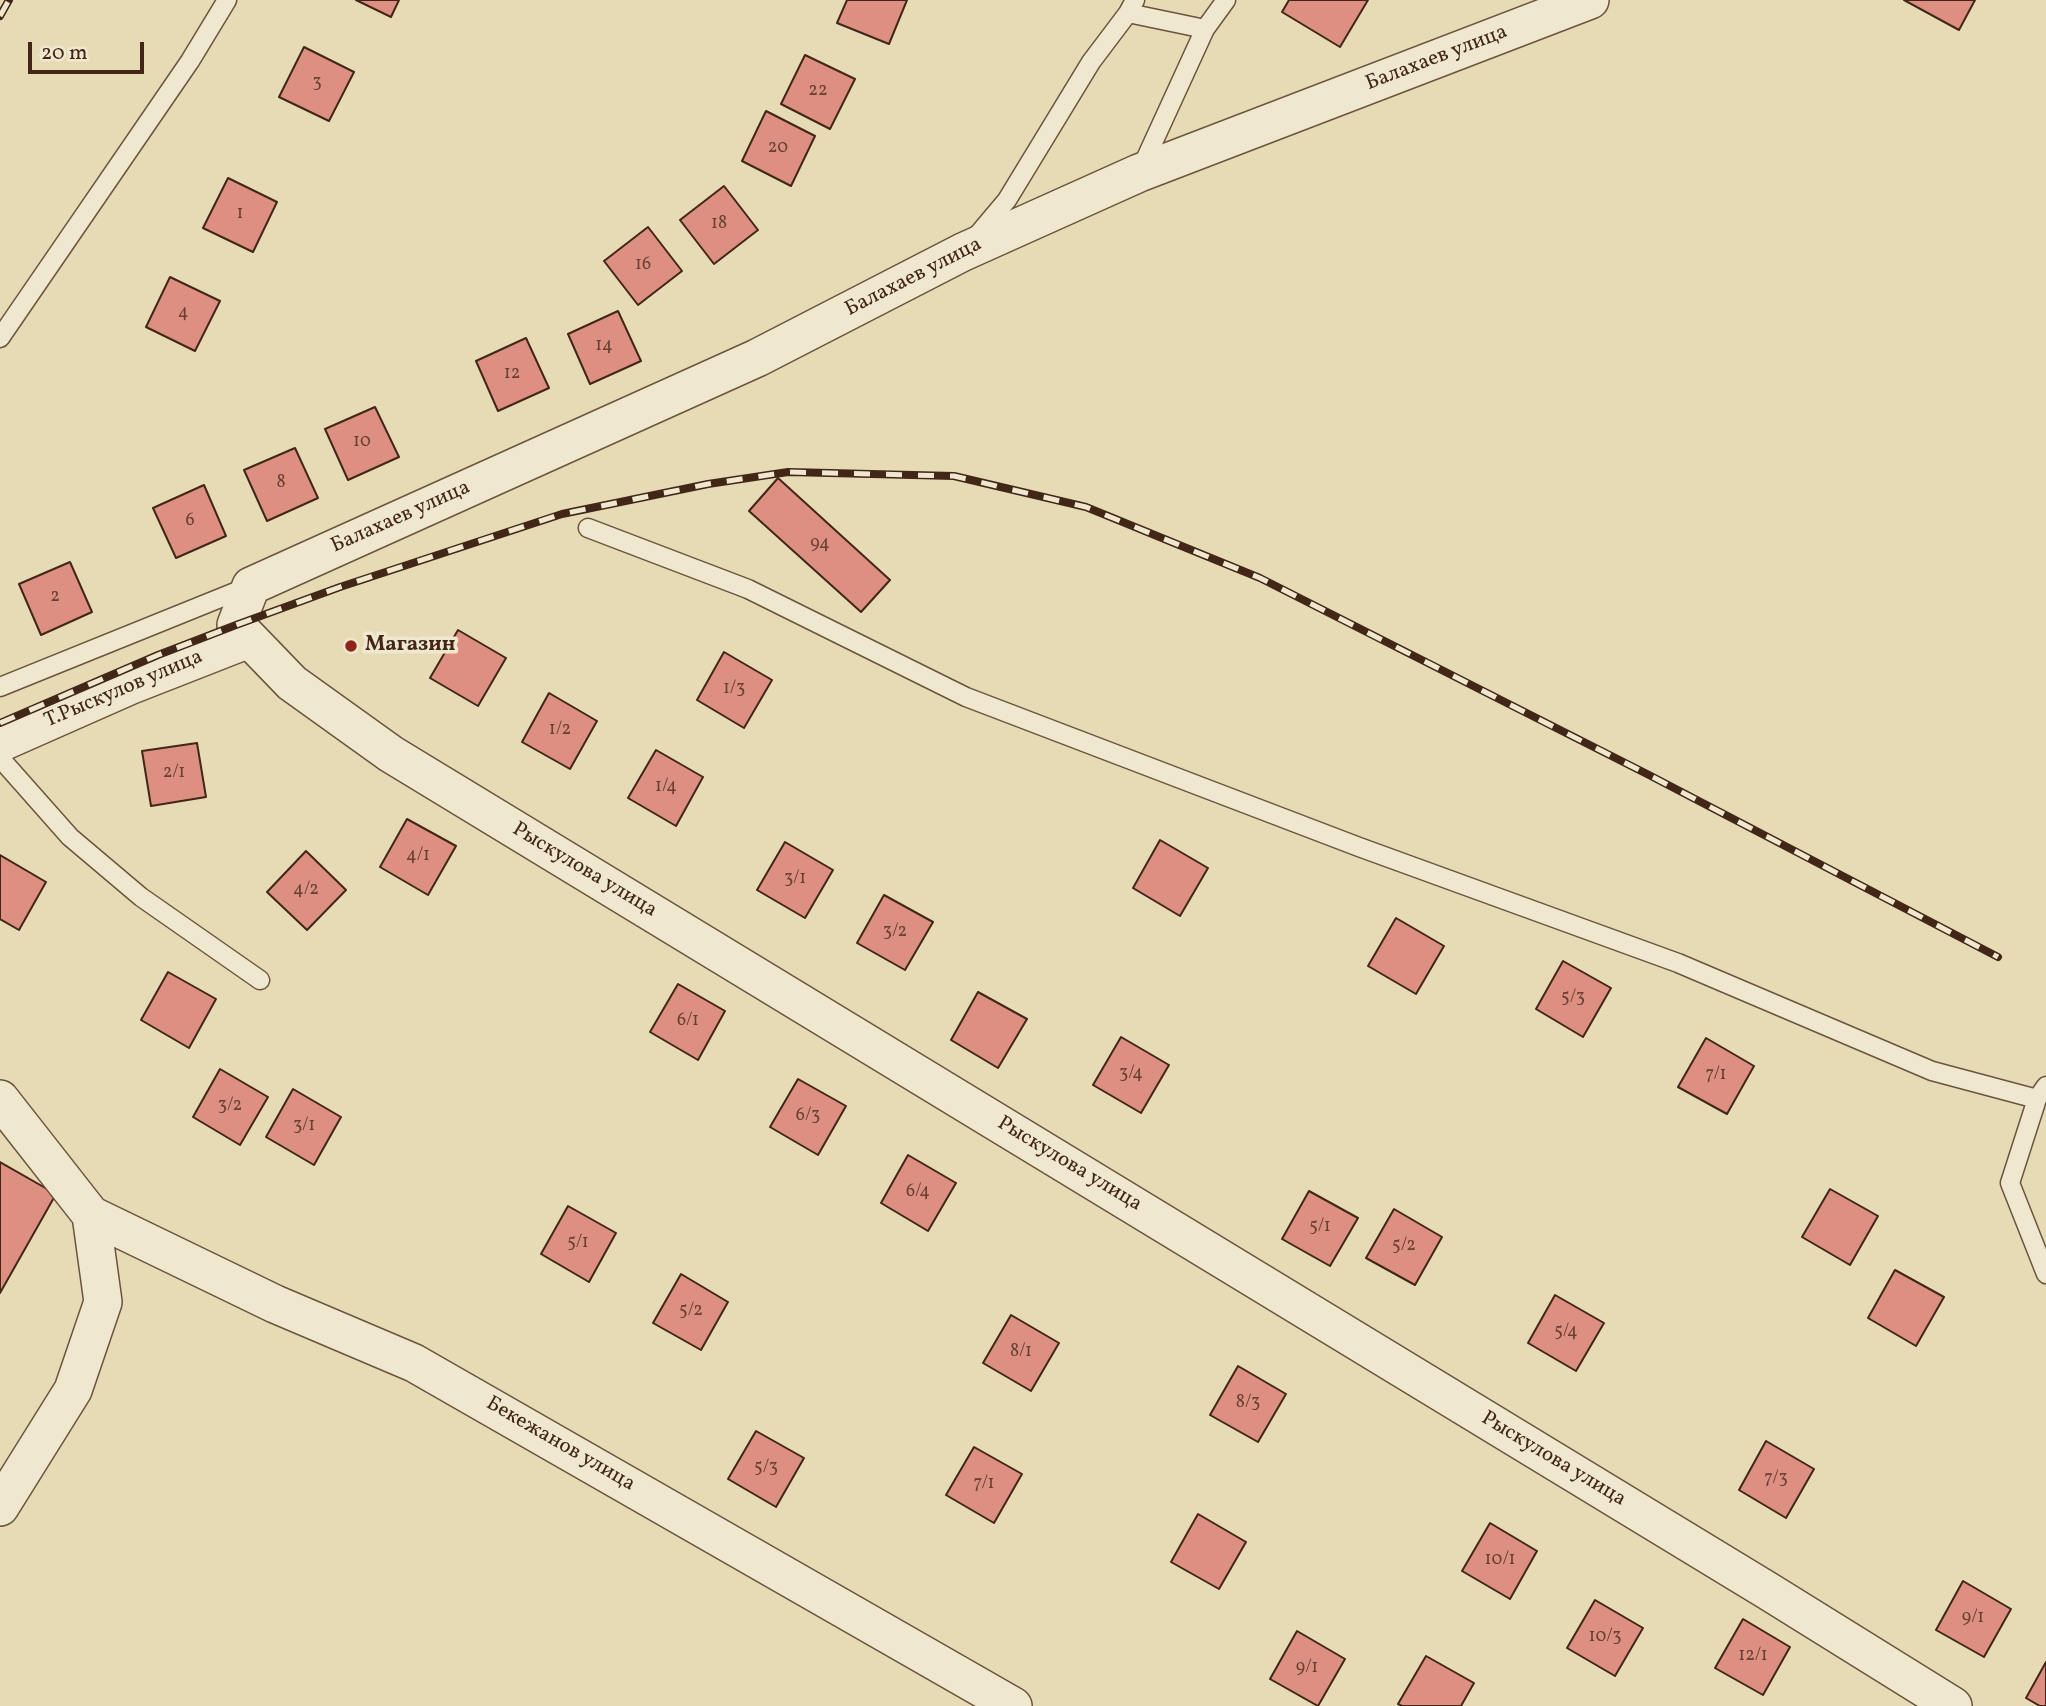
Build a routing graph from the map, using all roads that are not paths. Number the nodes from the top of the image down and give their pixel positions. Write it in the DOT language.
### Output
graph roads {
  1 [pos="227,0"];
  2 [pos="1226,0"];
  3 [pos="1590,0"];
  4 [pos="1131,6"];
  5 [pos="1205,29"];
  6 [pos="1139,173"];
  7 [pos="963,252"];
  8 [pos="0,338"];
  9 [pos="588,528"];
  10 [pos="251,586"];
  11 [pos="249,639"];
  12 [pos="0,687"];
  13 [pos="0,743"];
  14 [pos="0,758"];
  15 [pos="260,980"];
  16 [pos="2041,1093"];
  17 [pos="0,1098"];
  18 [pos="91,1215"];
  19 [pos="2046,1274"];
  20 [pos="0,1507"];
  21 [pos="1013,1706"];
  22 [pos="1953,1706"];
  1 -- 8 [label="lane"];
  2 -- 5 [label="lane"];
  3 -- 6 [label="street, Балахаев улица"];
  4 -- 5 [label="lane"];
  4 -- 7 [label="lane"];
  5 -- 6 [label="lane"];
  6 -- 7 [label="street, Балахаев улица"];
  7 -- 10 [label="street, Балахаев улица"];
  9 -- 16 [label="lane"];
  10 -- 11 [label="street"];
  10 -- 12 [label="lane"];
  11 -- 13 [label="street, Т.Рыскулов улица"];
  11 -- 22 [label="street, Рыскулова улица"];
  14 -- 15 [label="lane"];
  16 -- 19 [label="lane"];
  17 -- 18 [label="street, Бекежанов улица"];
  18 -- 20 [label="street"];
  18 -- 21 [label="street, Бекежанов улица"];
}
